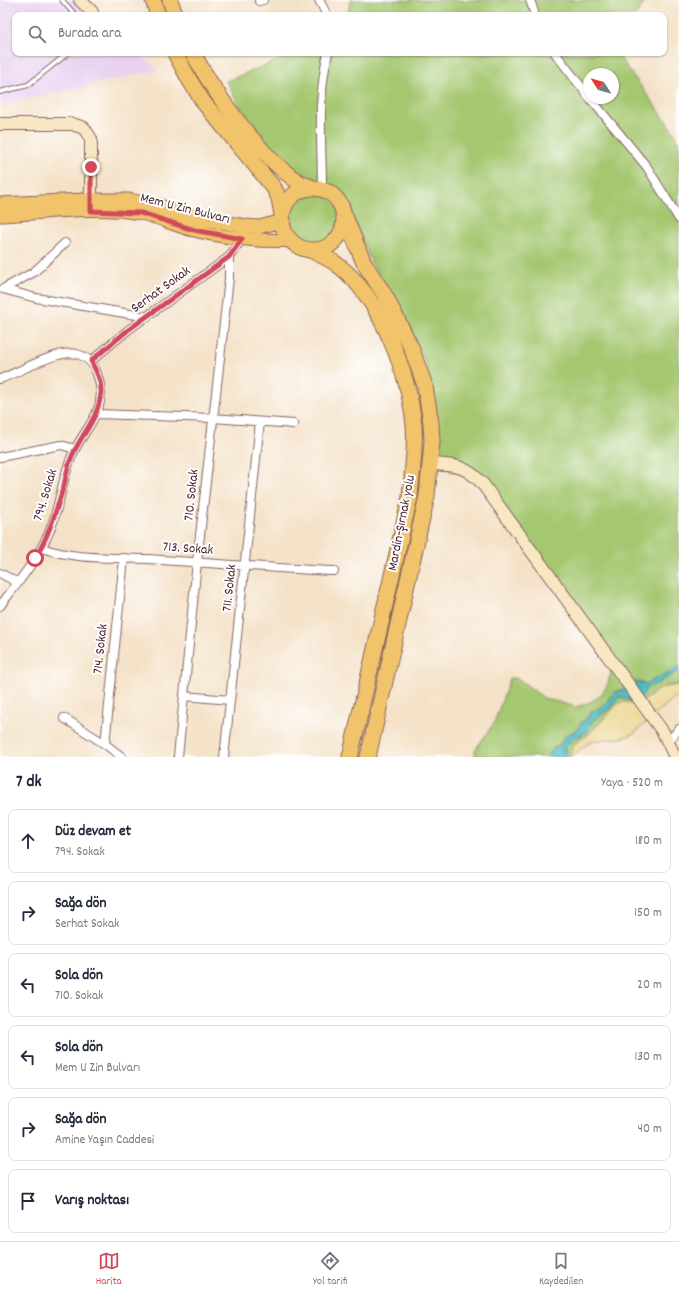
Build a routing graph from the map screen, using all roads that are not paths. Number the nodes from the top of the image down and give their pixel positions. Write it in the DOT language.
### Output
graph roads {
  1 [pos="62,0"];
  2 [pos="80,0"];
  3 [pos="152,0"];
  4 [pos="170,0"];
  5 [pos="318,0"];
  6 [pos="530,0"];
  7 [pos="72,12"];
  8 [pos="92,12"];
  9 [pos="157,12"];
  10 [pos="174,12"];
  11 [pos="325,12"];
  12 [pos="534,12"];
  13 [pos="64,56"];
  14 [pos="177,56"];
  15 [pos="195,56"];
  16 [pos="327,56"];
  17 [pos="557,56"];
  18 [pos="583,89"];
  19 [pos="0,92"];
  20 [pos="595,104"];
  21 [pos="0,124"];
  22 [pos="0,132"];
  23 [pos="317,189"];
  24 [pos="0,204"];
  25 [pos="86,205"];
  26 [pos="342,209"];
  27 [pos="0,215"];
  28 [pos="679,219"];
  29 [pos="282,221"];
  30 [pos="242,239"];
  31 [pos="291,240"];
  32 [pos="65,243"];
  33 [pos="310,250"];
  34 [pos="229,257"];
  35 [pos="2,289"];
  36 [pos="148,317"];
  37 [pos="91,361"];
  38 [pos="0,379"];
  39 [pos="96,414"];
  40 [pos="213,418"];
  41 [pos="260,422"];
  42 [pos="294,424"];
  43 [pos="75,449"];
  44 [pos="0,457"];
  45 [pos="431,464"];
  46 [pos="42,548"];
  47 [pos="124,558"];
  48 [pos="197,562"];
  49 [pos="246,566"];
  50 [pos="334,571"];
  51 [pos="0,572"];
  52 [pos="18,583"];
  53 [pos="0,606"];
  54 [pos="184,696"];
  55 [pos="230,700"];
  56 [pos="64,718"];
  57 [pos="679,729"];
  58 [pos="666,737"];
  59 [pos="105,744"];
  60 [pos="122,757"];
  61 [pos="178,757"];
  62 [pos="224,757"];
  63 [pos="350,757"];
  64 [pos="368,757"];
  65 [pos="675,757"];
  1 -- 7 [label="lane"];
  2 -- 8 [label="street"];
  3 -- 9 [label="highway"];
  4 -- 10 [label="highway"];
  5 -- 11 [label="street"];
  6 -- 12 [label="street"];
  13 -- 19 [label="lane"];
  14 -- 29 [label="highway"];
  15 -- 23 [label="highway"];
  16 -- 23 [label="street"];
  17 -- 18 [label="street"];
  20 -- 28 [label="street"];
  21 -- 25 [label="street"];
  22 -- 25 [label="street"];
  23 -- 26 [label="highway"];
  23 -- 29 [label="highway"];
  24 -- 25 [label="main road, Mem U Zin Bulvarı"];
  25 -- 27 [label="main road, Mem U Zin Bulvarı"];
  25 -- 29 [label="main road, Mem U Zin Bulvarı"];
  25 -- 30 [label="main road, Mem U Zin Bulvarı"];
  26 -- 33 [label="highway"];
  26 -- 45 [label="highway"];
  29 -- 31 [label="highway"];
  30 -- 31 [label="main road, Mem U Zin Bulvarı"];
  30 -- 34 [label="street"];
  31 -- 33 [label="highway"];
  32 -- 35 [label="street"];
  33 -- 63 [label="highway, Mardin-Şırnak yolu"];
  34 -- 36 [label="street, Serhat Sokak"];
  34 -- 40 [label="street, 710. Sokak"];
  35 -- 36 [label="street"];
  36 -- 37 [label="street, Serhat Sokak"];
  37 -- 38 [label="street"];
  37 -- 39 [label="street, 794. Sokak"];
  39 -- 40 [label="street"];
  39 -- 43 [label="street, 794. Sokak"];
  40 -- 41 [label="street"];
  40 -- 48 [label="street, 710. Sokak"];
  41 -- 42 [label="street"];
  41 -- 49 [label="street, 711. Sokak"];
  43 -- 44 [label="street"];
  43 -- 46 [label="street, 794. Sokak"];
  45 -- 58 [label="street"];
  45 -- 64 [label="highway"];
  46 -- 47 [label="street, 713. Sokak"];
  46 -- 52 [label="street, 794. Sokak"];
  47 -- 48 [label="street, 713. Sokak"];
  47 -- 59 [label="street, 714. Sokak"];
  48 -- 49 [label="street, 713. Sokak"];
  48 -- 54 [label="street, 710. Sokak"];
  49 -- 50 [label="street, 713. Sokak"];
  49 -- 55 [label="street, 711. Sokak"];
  51 -- 52 [label="street"];
  52 -- 53 [label="street, 794. Sokak"];
  54 -- 55 [label="street"];
  54 -- 61 [label="street, 710. Sokak"];
  55 -- 62 [label="street, 711. Sokak"];
  56 -- 59 [label="street"];
  57 -- 58 [label="street"];
  58 -- 65 [label="street"];
  59 -- 60 [label="street"];
}
